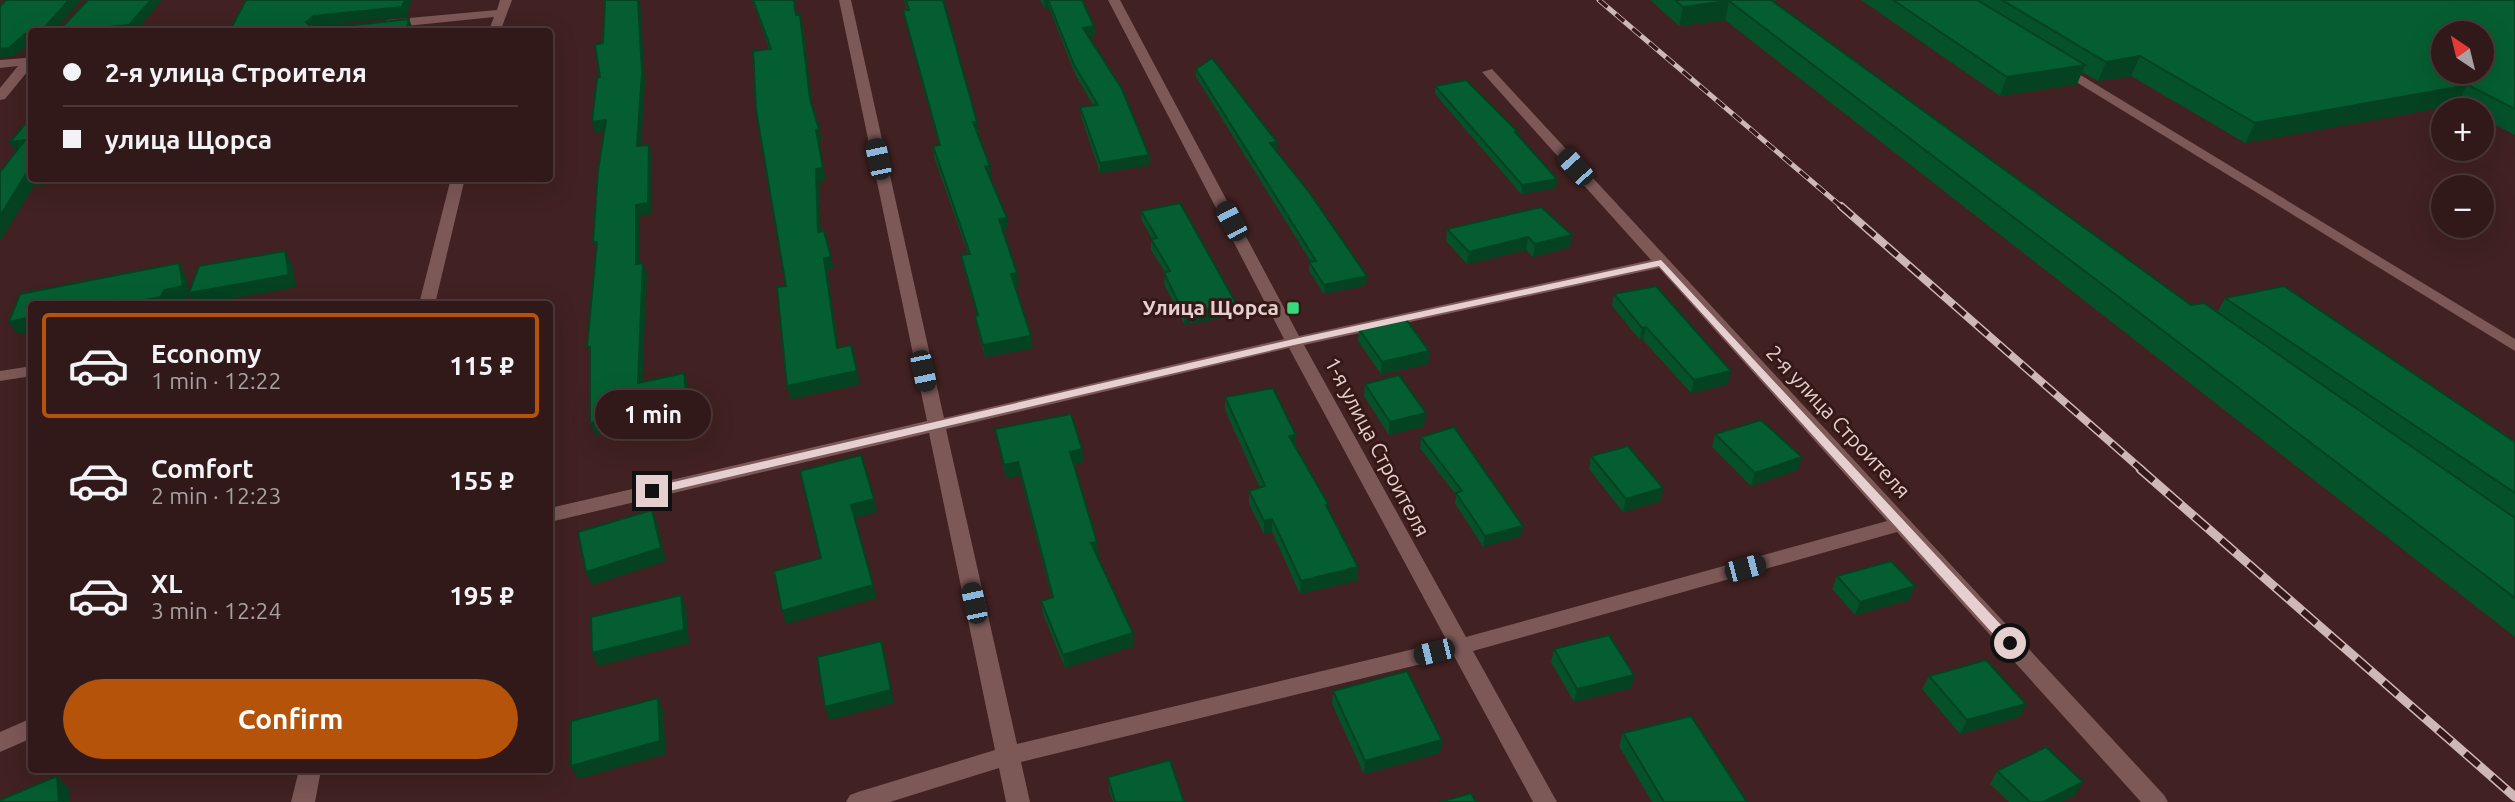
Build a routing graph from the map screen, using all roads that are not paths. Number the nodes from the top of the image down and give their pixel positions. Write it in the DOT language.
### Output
graph roads {
  1 [pos="507,0"];
  2 [pos="845,0"];
  3 [pos="1114,0"];
  4 [pos="498,13"];
  5 [pos="374,26"];
  6 [pos="495,28"];
  7 [pos="2046,58"];
  8 [pos="28,60"];
  9 [pos="28,62"];
  10 [pos="0,64"];
  11 [pos="1488,72"];
  12 [pos="0,96"];
  13 [pos="457,182"];
  14 [pos="1661,263"];
  15 [pos="428,301"];
  16 [pos="1294,342"];
  17 [pos="2515,346"];
  18 [pos="28,372"];
  19 [pos="0,376"];
  20 [pos="935,425"];
  21 [pos="553,514"];
  22 [pos="1901,524"];
  23 [pos="1458,646"];
  24 [pos="28,729"];
  25 [pos="0,743"];
  26 [pos="1007,756"];
  27 [pos="309,773"];
  28 [pos="303,802"];
  29 [pos="858,802"];
  30 [pos="1018,802"];
  31 [pos="1545,802"];
  32 [pos="2156,802"];
  1 -- 4 [label="street"];
  2 -- 20 [label="street"];
  3 -- 16 [label="street, 1-я улица Строителя"];
  4 -- 5 [label="street"];
  4 -- 6 [label="street"];
  7 -- 17 [label="street"];
  8 -- 10 [label="street"];
  9 -- 12 [label="street"];
  11 -- 14 [label="street, 2-я улица Строителя"];
  13 -- 15 [label="street"];
  14 -- 16 [label="street"];
  14 -- 22 [label="street, 2-я улица Строителя"];
  16 -- 20 [label="street"];
  16 -- 23 [label="street, 1-я улица Строителя"];
  18 -- 19 [label="street"];
  20 -- 21 [label="street"];
  20 -- 26 [label="street"];
  22 -- 23 [label="street"];
  22 -- 32 [label="street, 2-я улица Строителя"];
  23 -- 26 [label="street"];
  23 -- 31 [label="street, 1-я улица Строителя"];
  24 -- 25 [label="street"];
  26 -- 29 [label="street"];
  26 -- 30 [label="street"];
  27 -- 28 [label="street"];
}
